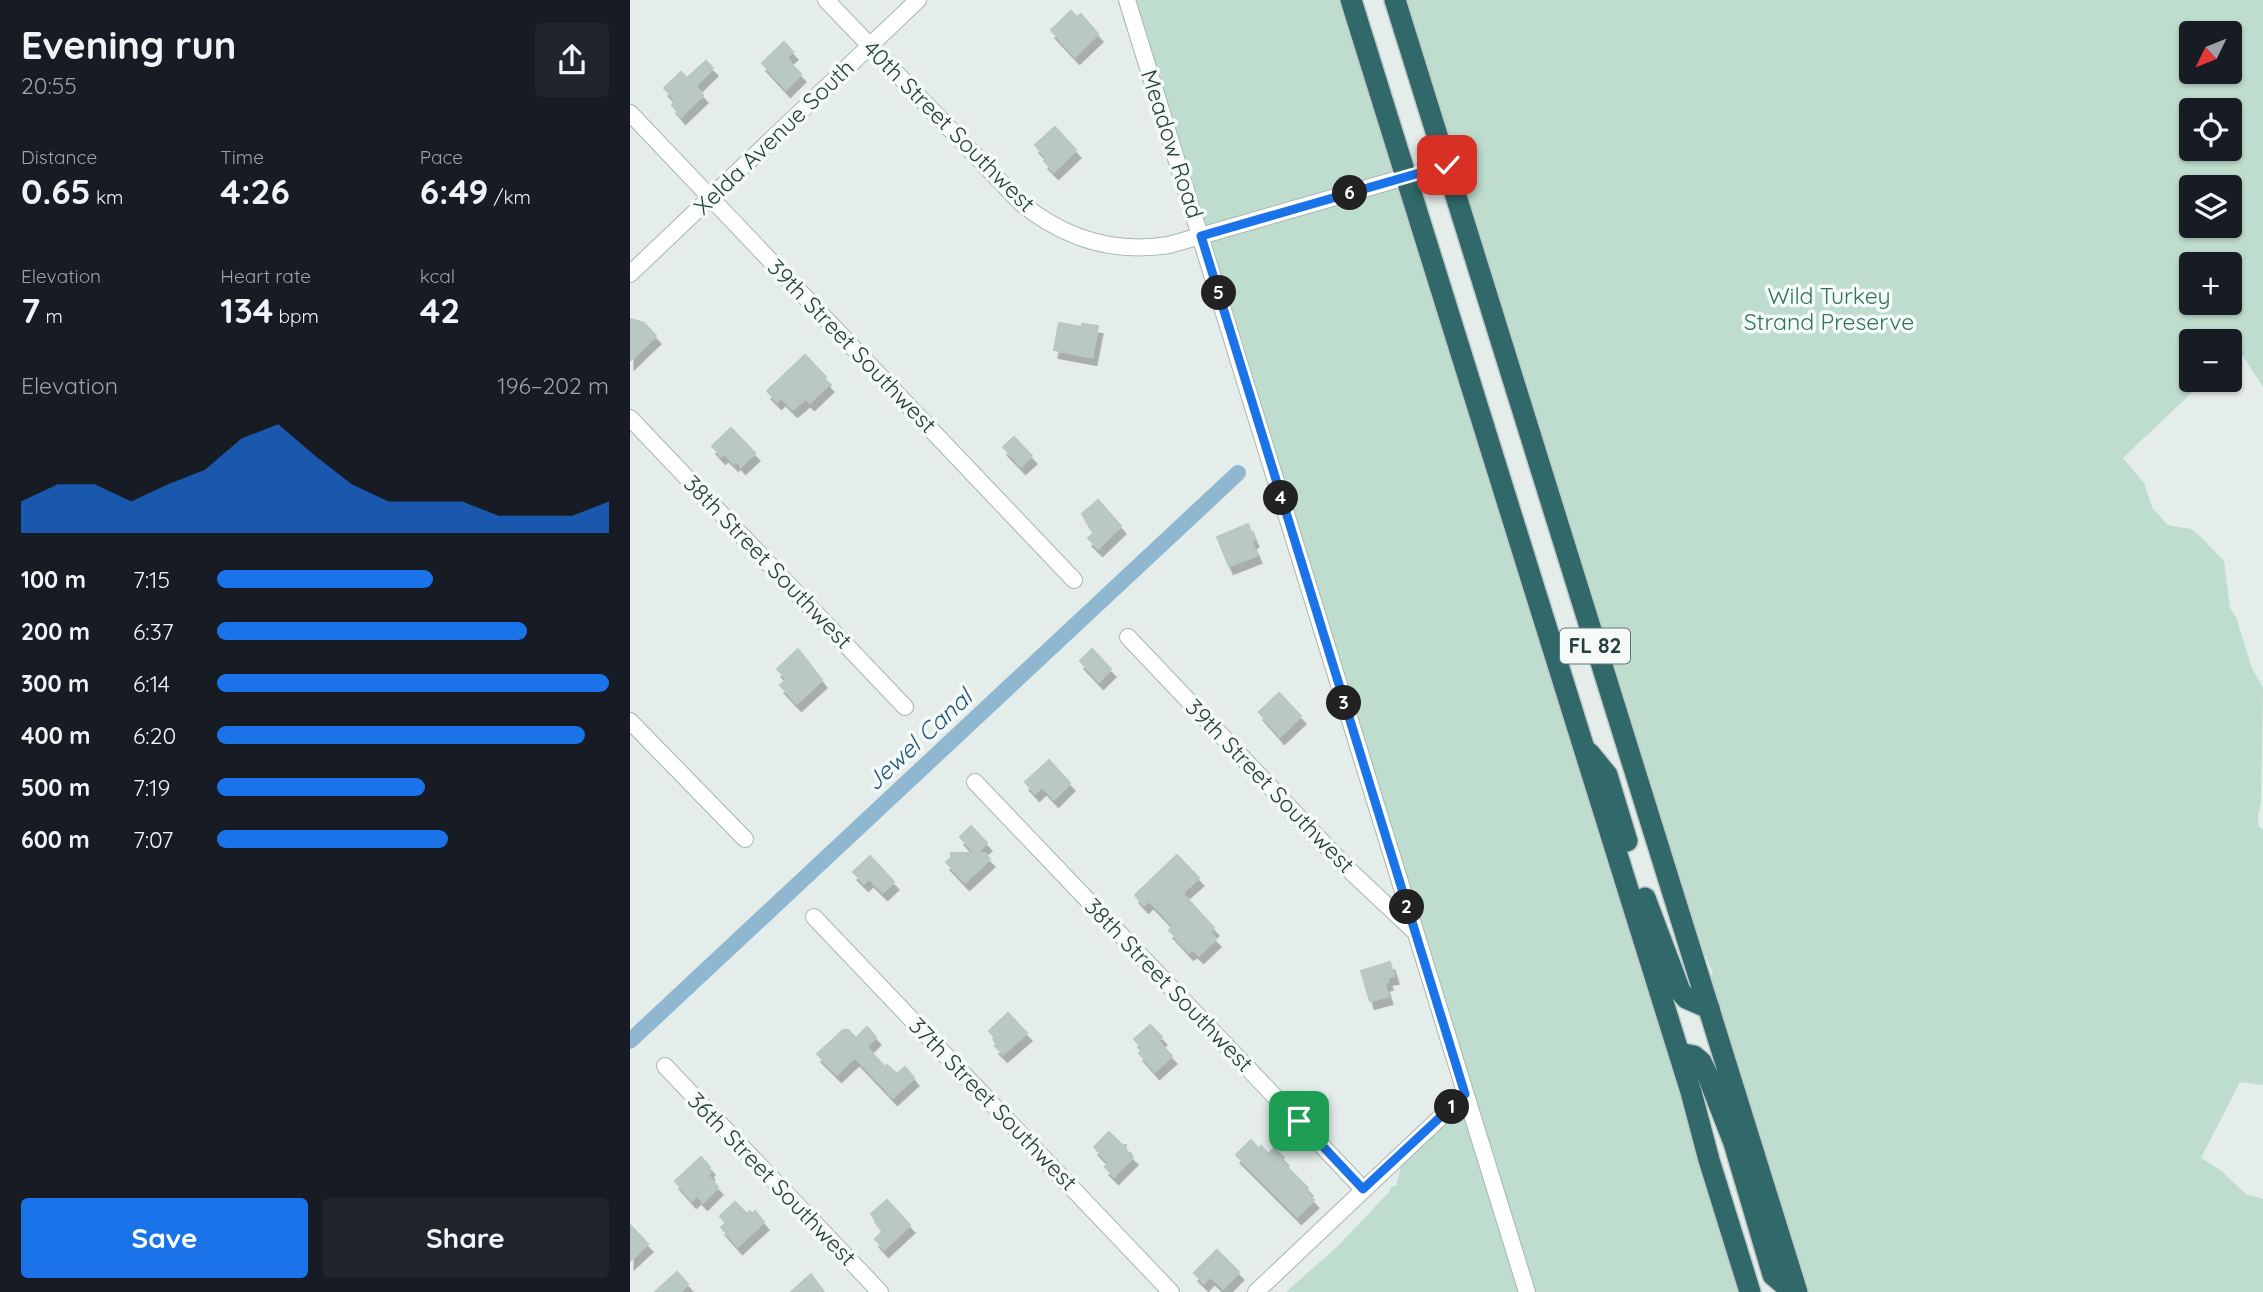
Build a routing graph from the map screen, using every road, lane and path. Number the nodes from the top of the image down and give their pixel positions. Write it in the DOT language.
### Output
graph roads {
  1 [pos="825,0"];
  2 [pos="918,0"];
  3 [pos="1126,0"];
  4 [pos="1351,0"];
  5 [pos="1395,0"];
  6 [pos="870,46"];
  7 [pos="630,113"];
  8 [pos="1447,165"];
  9 [pos="1406,177"];
  10 [pos="710,198"];
  11 [pos="1201,236"];
  12 [pos="630,274"];
  13 [pos="630,418"];
  14 [pos="1074,580"];
  15 [pos="1128,637"];
  16 [pos="905,707"];
  17 [pos="630,721"];
  18 [pos="1583,746"];
  19 [pos="975,782"];
  20 [pos="745,839"];
  21 [pos="814,917"];
  22 [pos="1415,932"];
  23 [pos="1709,1008"];
  24 [pos="1679,1053"];
  25 [pos="665,1066"];
  26 [pos="1465,1094"];
  27 [pos="1363,1189"];
  28 [pos="880,1292"];
  29 [pos="1171,1292"];
  30 [pos="1256,1292"];
  31 [pos="1527,1292"];
  32 [pos="1750,1292"];
  33 [pos="1795,1292"];
  1 -- 6 [label="street, 40th Street Southwest"];
  2 -- 6 [label="street, Xelda Avenue South"];
  3 -- 11 [label="street, Meadow Road"];
  4 -- 9 [label="highway, FL 82"];
  5 -- 8 [label="highway, FL 82"];
  6 -- 10 [label="street, Xelda Avenue South"];
  6 -- 11 [label="street, 40th Street Southwest"];
  7 -- 10 [label="street, 39th Street Southwest"];
  8 -- 9 [label="street, 40th Street Southwest"];
  8 -- 23 [label="highway, FL 82"];
  9 -- 11 [label="street, 40th Street Southwest"];
  9 -- 18 [label="highway, FL 82"];
  10 -- 12 [label="street, Xelda Avenue South"];
  10 -- 14 [label="street, 39th Street Southwest"];
  11 -- 22 [label="street, Meadow Road"];
  13 -- 16 [label="street, 38th Street Southwest"];
  15 -- 22 [label="street, 39th Street Southwest"];
  17 -- 20 [label="street"];
  18 -- 23 [label="highway"];
  18 -- 24 [label="highway, FL 82"];
  19 -- 27 [label="street, 38th Street Southwest"];
  21 -- 29 [label="street, 37th Street Southwest"];
  22 -- 26 [label="street, Meadow Road"];
  23 -- 33 [label="highway, FL 82"];
  24 -- 32 [label="highway, FL 82"];
  24 -- 33 [label="highway"];
  25 -- 28 [label="street, 36th Street Southwest"];
  26 -- 27 [label="street"];
  26 -- 31 [label="street, Meadow Road"];
  27 -- 30 [label="street"];
}
